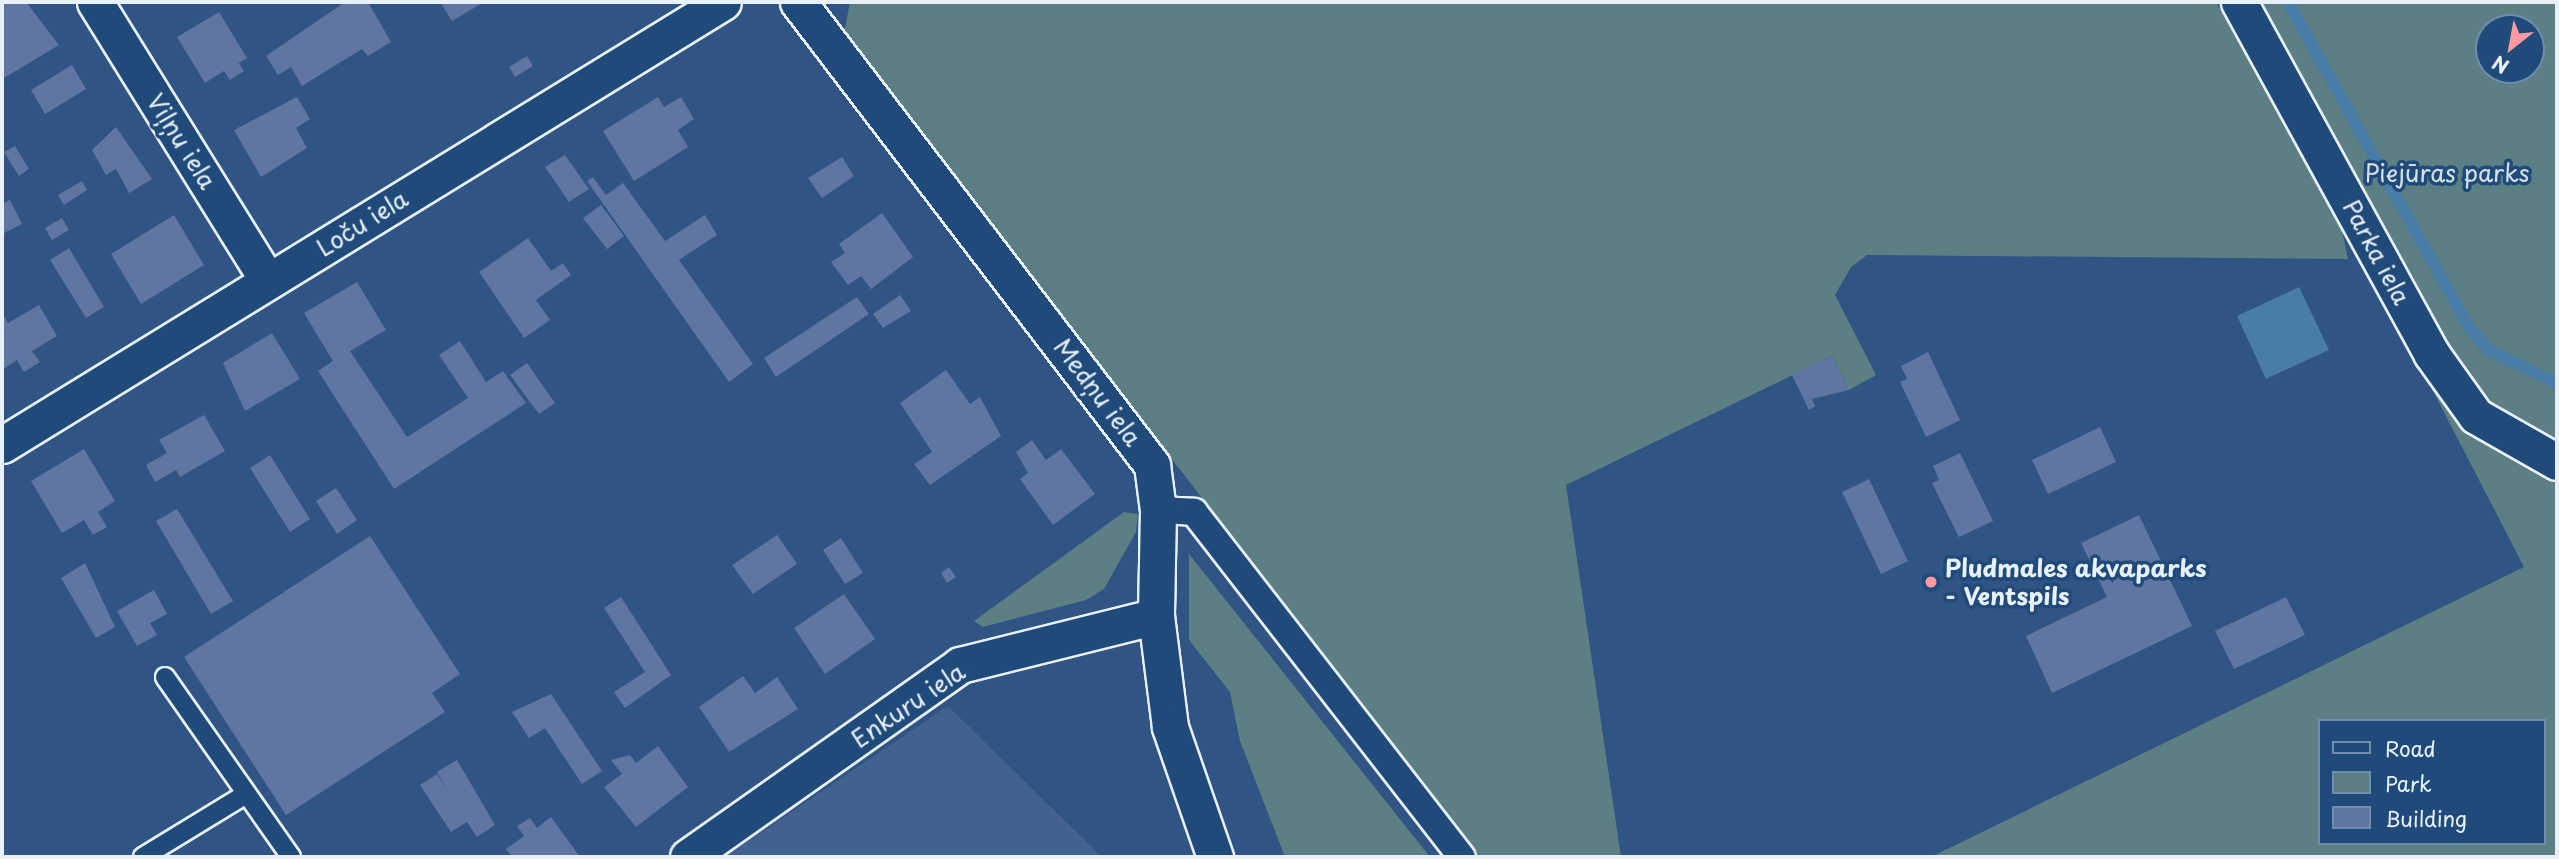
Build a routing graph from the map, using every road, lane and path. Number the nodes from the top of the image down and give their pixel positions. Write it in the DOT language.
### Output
graph roads {
  1 [pos="96,2"];
  2 [pos="723,2"];
  3 [pos="798,2"];
  4 [pos="2239,2"];
  5 [pos="268,281"];
  6 [pos="2,445"];
  7 [pos="2557,463"];
  8 [pos="1158,510"];
  9 [pos="1156,615"];
  10 [pos="164,677"];
  11 [pos="243,796"];
  12 [pos="142,857"];
  13 [pos="290,857"];
  14 [pos="688,857"];
  15 [pos="1215,857"];
  16 [pos="1462,857"];
  1 -- 5 [label="street, Viļņu iela"];
  2 -- 5 [label="street, Loču iela"];
  3 -- 8 [label="street, Medņu iela"];
  4 -- 7 [label="street, Parka iela"];
  5 -- 6 [label="street, Loču iela"];
  8 -- 9 [label="street, Medņu iela"];
  8 -- 16 [label="street"];
  9 -- 14 [label="street, Enkuru iela"];
  9 -- 15 [label="street, Medņu iela"];
  10 -- 11 [label="lane"];
  11 -- 12 [label="lane"];
  11 -- 13 [label="lane"];
}
